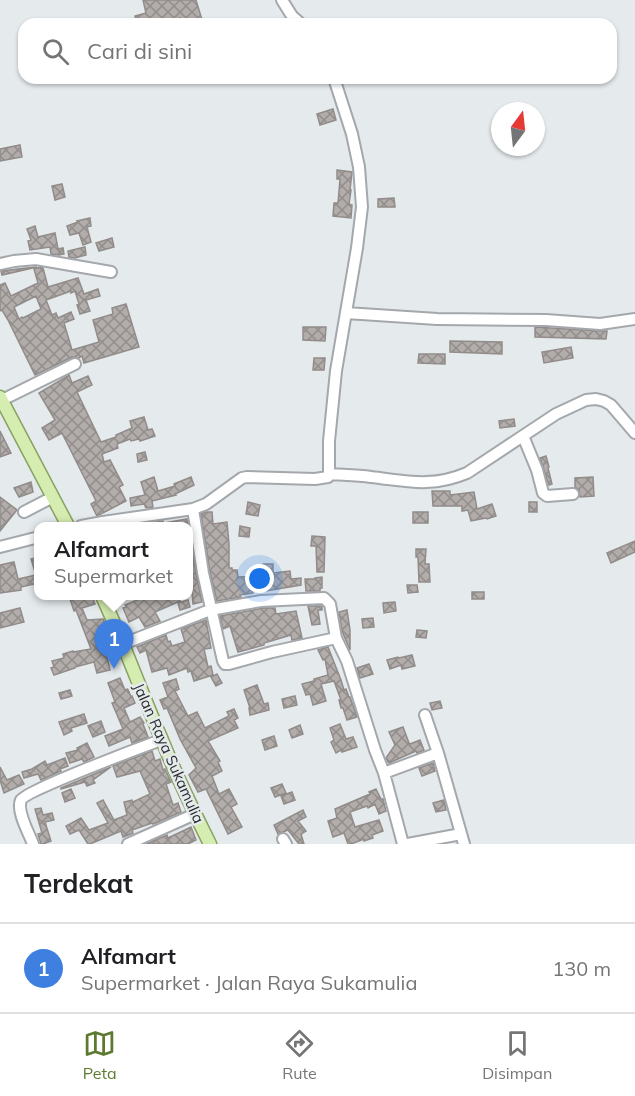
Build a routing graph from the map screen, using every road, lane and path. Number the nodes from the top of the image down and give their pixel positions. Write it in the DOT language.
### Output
graph roads {
  1 [pos="282,0"];
  2 [pos="294,18"];
  3 [pos="336,84"];
  4 [pos="0,264"];
  5 [pos="111,272"];
  6 [pos="346,313"];
  7 [pos="635,319"];
  8 [pos="75,364"];
  9 [pos="1,398"];
  10 [pos="635,433"];
  11 [pos="523,436"];
  12 [pos="329,474"];
  13 [pos="573,494"];
  14 [pos="52,497"];
  15 [pos="194,509"];
  16 [pos="24,512"];
  17 [pos="66,522"];
  18 [pos="103,522"];
  19 [pos="34,538"];
  20 [pos="0,547"];
  21 [pos="104,600"];
  22 [pos="210,610"];
  23 [pos="336,638"];
  24 [pos="123,644"];
  25 [pos="425,715"];
  26 [pos="162,740"];
  27 [pos="438,753"];
  28 [pos="384,773"];
  29 [pos="195,814"];
  30 [pos="463,839"];
  31 [pos="33,844"];
  32 [pos="128,844"];
  33 [pos="210,844"];
  34 [pos="403,844"];
  35 [pos="408,844"];
  1 -- 2 [label="street"];
  3 -- 6 [label="street"];
  4 -- 5 [label="street"];
  6 -- 7 [label="street"];
  6 -- 12 [label="street"];
  8 -- 9 [label="street"];
  9 -- 14 [label="main road"];
  10 -- 11 [label="street"];
  11 -- 12 [label="street"];
  11 -- 13 [label="street"];
  12 -- 15 [label="street"];
  14 -- 16 [label="street"];
  14 -- 17 [label="main road"];
  15 -- 18 [label="street"];
  15 -- 22 [label="street"];
  19 -- 20 [label="street"];
  21 -- 24 [label="main road, Jalan Raya Sukamulia"];
  22 -- 23 [label="street"];
  22 -- 23 [label="street"];
  22 -- 24 [label="street"];
  23 -- 28 [label="street"];
  24 -- 26 [label="main road, Jalan Raya Sukamulia"];
  25 -- 27 [label="street"];
  26 -- 29 [label="main road, Jalan Raya Sukamulia"];
  26 -- 31 [label="street"];
  27 -- 28 [label="street"];
  27 -- 30 [label="street"];
  28 -- 34 [label="street"];
  29 -- 32 [label="street"];
  29 -- 33 [label="main road, Jalan Raya Sukamulia"];
  30 -- 35 [label="street"];
}
